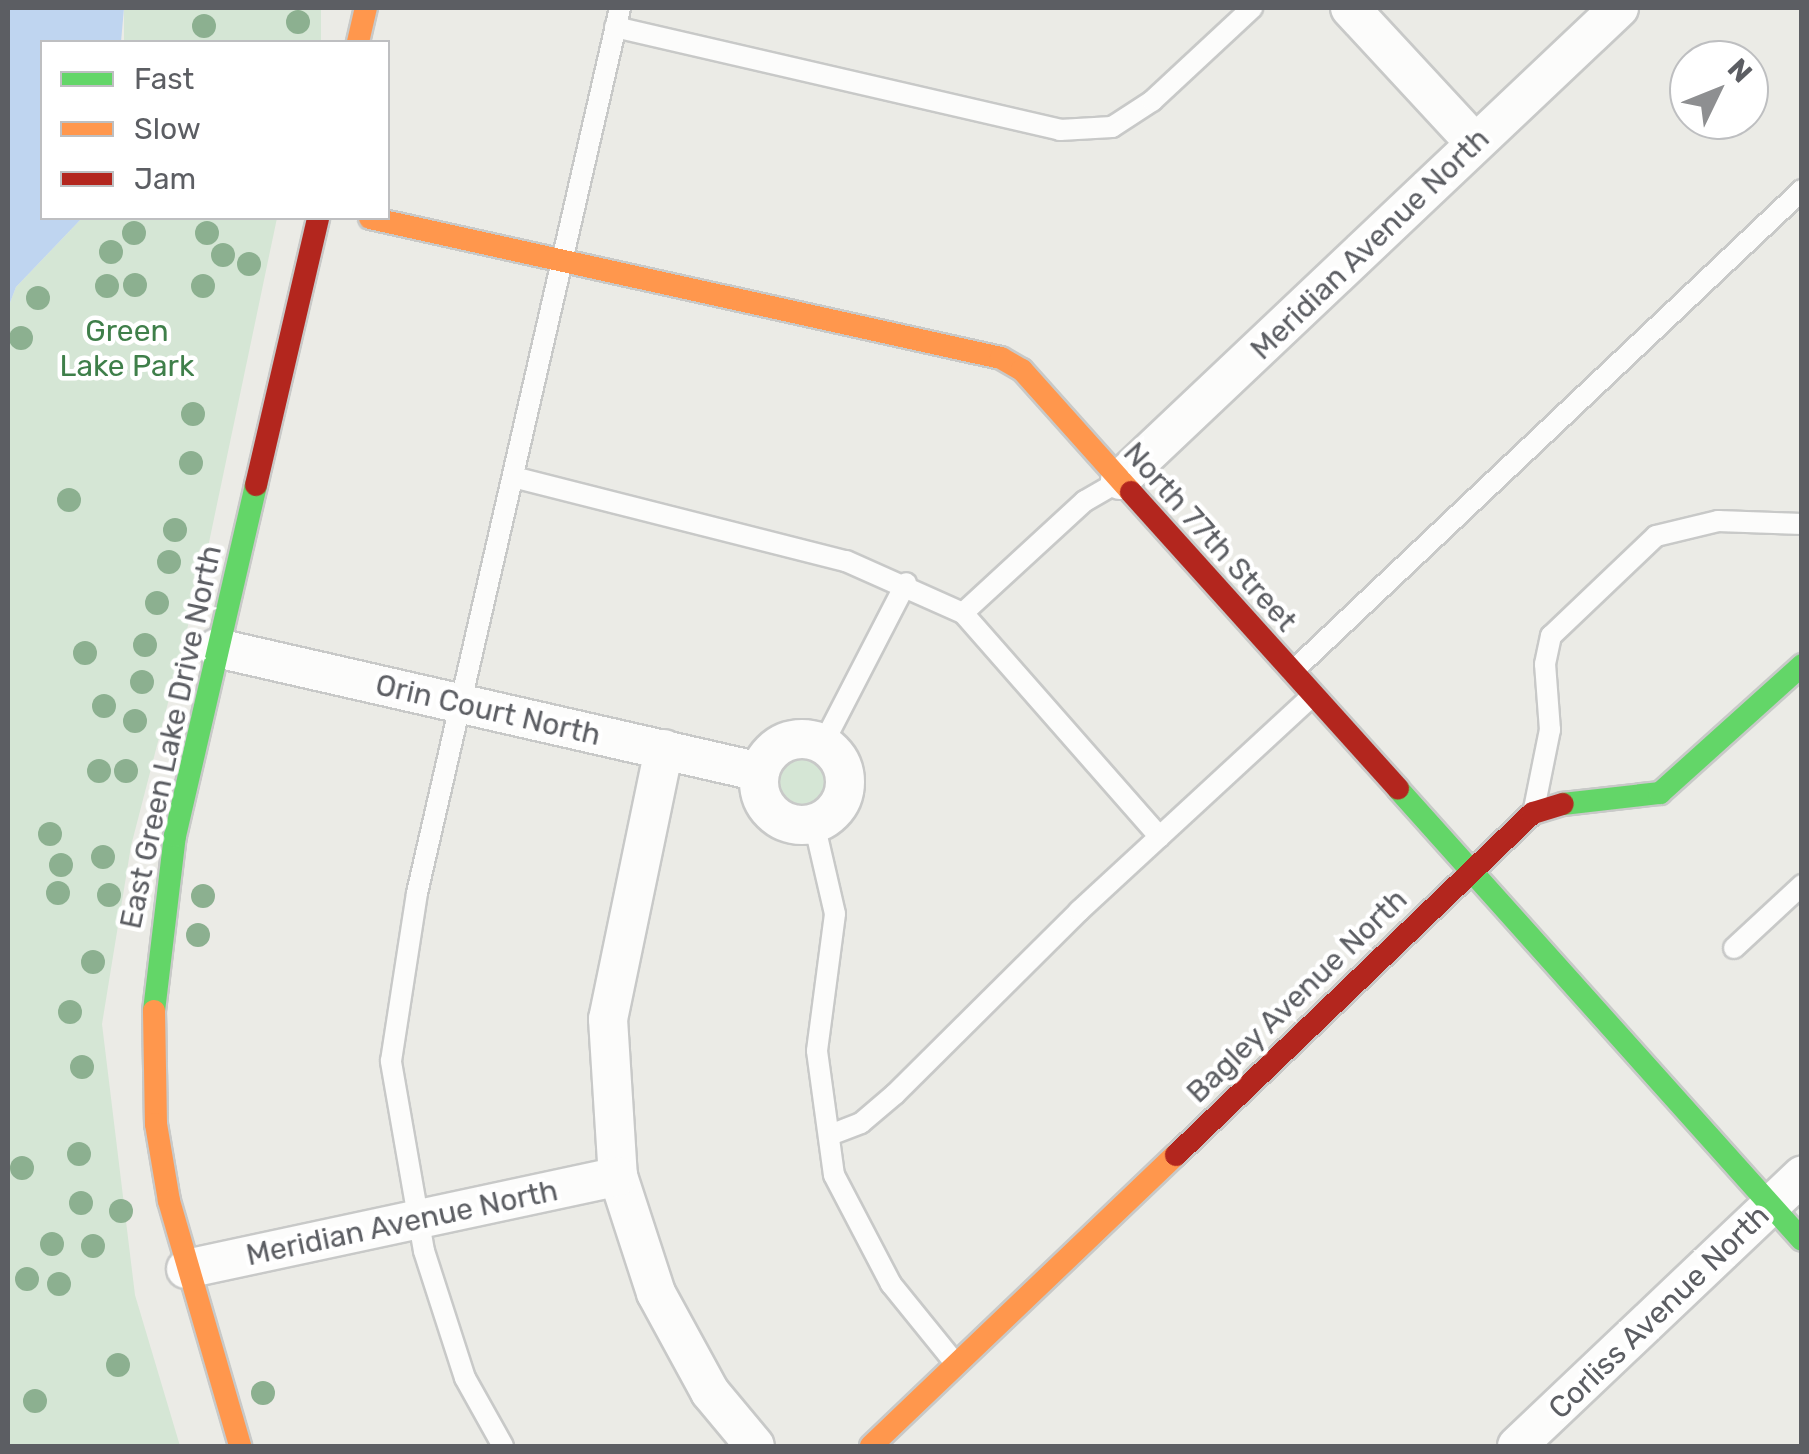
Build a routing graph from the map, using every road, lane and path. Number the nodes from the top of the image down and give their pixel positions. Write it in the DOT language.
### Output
graph roads {
  1 [pos="366,8"];
  2 [pos="1252,8"];
  3 [pos="1350,8"];
  4 [pos="1619,8"];
  5 [pos="618,17"];
  6 [pos="358,40"];
  7 [pos="1475,143"];
  8 [pos="1802,190"];
  9 [pos="318,220"];
  10 [pos="379,220"];
  11 [pos="562,260"];
  12 [pos="513,477"];
  13 [pos="1120,480"];
  14 [pos="1802,524"];
  15 [pos="906,583"];
  16 [pos="964,613"];
  17 [pos="217,648"];
  18 [pos="1802,664"];
  19 [pos="1291,673"];
  20 [pos="1312,696"];
  21 [pos="461,703"];
  22 [pos="823,744"];
  23 [pos="664,750"];
  24 [pos="760,772"];
  25 [pos="1533,813"];
  26 [pos="814,823"];
  27 [pos="1160,837"];
  28 [pos="1468,873"];
  29 [pos="1802,885"];
  30 [pos="1734,948"];
  31 [pos="830,1135"];
  32 [pos="618,1176"];
  33 [pos="1802,1176"];
  34 [pos="1770,1206"];
  35 [pos="416,1220"];
  36 [pos="1802,1240"];
  37 [pos="186,1269"];
  38 [pos="956,1364"];
  39 [pos="240,1446"];
  40 [pos="503,1446"];
  41 [pos="755,1446"];
  42 [pos="871,1446"];
  43 [pos="1517,1446"];
  1 -- 6 [label="street"];
  2 -- 5 [label="lane"];
  3 -- 7 [label="street"];
  4 -- 7 [label="street, Meridian Avenue North"];
  5 -- 11 [label="lane"];
  7 -- 13 [label="street, Meridian Avenue North"];
  8 -- 19 [label="lane"];
  9 -- 17 [label="street, East Green Lake Drive North"];
  10 -- 11 [label="street, North 77th Street"];
  11 -- 12 [label="lane"];
  11 -- 13 [label="street, North 77th Street"];
  12 -- 15 [label="lane"];
  12 -- 21 [label="lane"];
  13 -- 16 [label="lane"];
  13 -- 19 [label="street, North 77th Street"];
  14 -- 25 [label="lane"];
  15 -- 16 [label="lane"];
  15 -- 22 [label="lane"];
  16 -- 27 [label="lane"];
  17 -- 21 [label="street, Orin Court North"];
  17 -- 37 [label="street, East Green Lake Drive North"];
  18 -- 25 [label="street, Bagley Avenue North"];
  19 -- 20 [label="street, North 77th Street"];
  20 -- 27 [label="lane"];
  20 -- 28 [label="street, North 77th Street"];
  21 -- 23 [label="street, Orin Court North"];
  21 -- 35 [label="lane"];
  22 -- 24 [label="street"];
  22 -- 26 [label="street"];
  23 -- 24 [label="street, Orin Court North"];
  23 -- 32 [label="street"];
  24 -- 26 [label="street"];
  25 -- 28 [label="street, Bagley Avenue North"];
  26 -- 31 [label="lane"];
  27 -- 31 [label="lane"];
  28 -- 34 [label="street, North 77th Street"];
  28 -- 38 [label="street, Bagley Avenue North"];
  29 -- 30 [label="lane"];
  31 -- 38 [label="lane"];
  32 -- 35 [label="street, Meridian Avenue North"];
  32 -- 41 [label="street"];
  33 -- 34 [label="street, Corliss Avenue North"];
  34 -- 36 [label="street, North 77th Street"];
  34 -- 43 [label="street, Corliss Avenue North"];
  35 -- 37 [label="street, Meridian Avenue North"];
  35 -- 40 [label="lane"];
  37 -- 39 [label="street, East Green Lake Drive North"];
  38 -- 42 [label="street, Bagley Avenue North"];
}
